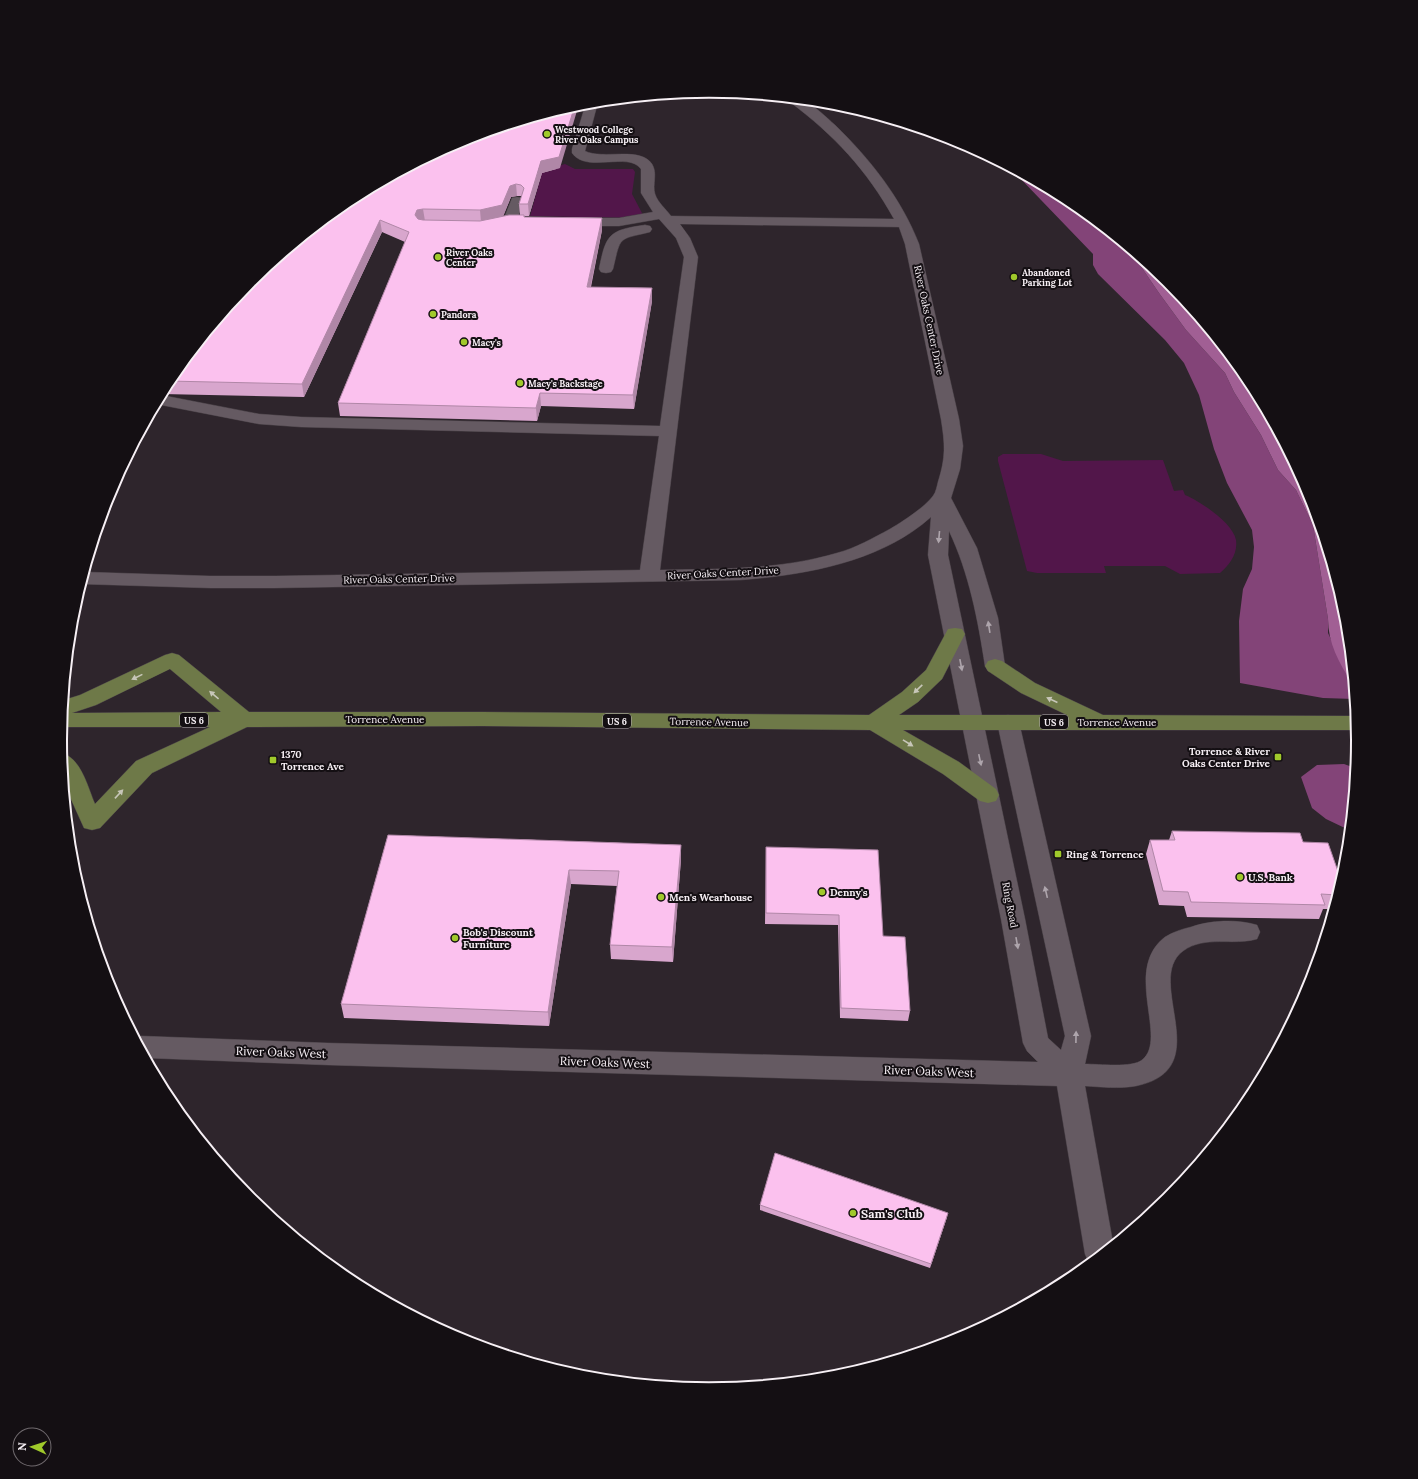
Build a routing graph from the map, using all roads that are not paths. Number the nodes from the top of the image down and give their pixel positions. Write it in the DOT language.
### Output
graph roads {
  1 [pos="801,104"];
  2 [pos="590,109"];
  3 [pos="517,201"];
  4 [pos="669,220"];
  5 [pos="510,221"];
  6 [pos="526,221"];
  7 [pos="557,222"];
  8 [pos="904,223"];
  9 [pos="495,224"];
  10 [pos="606,269"];
  11 [pos="164,401"];
  12 [pos="668,431"];
  13 [pos="942,498"];
  14 [pos="649,576"];
  15 [pos="88,578"];
  16 [pos="955,634"];
  17 [pos="995,666"];
  18 [pos="68,706"];
  19 [pos="67,720"];
  20 [pos="244,720"];
  21 [pos="874,722"];
  22 [pos="972,722"];
  23 [pos="1008,722"];
  24 [pos="1100,722"];
  25 [pos="1351,723"];
  26 [pos="68,768"];
  27 [pos="988,795"];
  28 [pos="1248,932"];
  29 [pos="146,1047"];
  30 [pos="1069,1074"];
  31 [pos="1099,1250"];
  1 -- 8 [label="street, River Oaks Center Drive"];
  2 -- 4 [label="street"];
  3 -- 5 [label="street"];
  4 -- 7 [label="street"];
  4 -- 8 [label="street"];
  4 -- 10 [label="street"];
  4 -- 12 [label="street"];
  5 -- 6 [label="street"];
  5 -- 9 [label="street"];
  8 -- 13 [label="street, River Oaks Center Drive"];
  11 -- 12 [label="street"];
  12 -- 14 [label="street"];
  13 -- 14 [label="street, River Oaks Center Drive"];
  13 -- 16 [label="street, Ring Road, one-way"];
  17 -- 13 [label="street, one-way"];
  14 -- 15 [label="street, River Oaks Center Drive"];
  16 -- 21 [label="main road, one-way"];
  16 -- 22 [label="street, Ring Road, one-way"];
  24 -- 17 [label="main road, one-way"];
  20 -- 18 [label="main road, one-way"];
  19 -- 20 [label="main road, Torrence Avenue / US 6"];
  20 -- 21 [label="main road, Torrence Avenue / US 6"];
  26 -- 20 [label="main road, one-way"];
  21 -- 22 [label="main road, Torrence Avenue / US 6"];
  21 -- 27 [label="main road, one-way"];
  22 -- 23 [label="main road, Torrence Avenue / US 6"];
  22 -- 27 [label="street, Ring Road, one-way"];
  23 -- 24 [label="main road, Torrence Avenue / US 6"];
  30 -- 23 [label="street, one-way"];
  24 -- 25 [label="main road, Torrence Avenue / US 6"];
  27 -- 30 [label="street, Ring Road, one-way"];
  28 -- 30 [label="street, River Oaks West"];
  29 -- 30 [label="street, River Oaks West"];
  30 -- 31 [label="street"];
}
